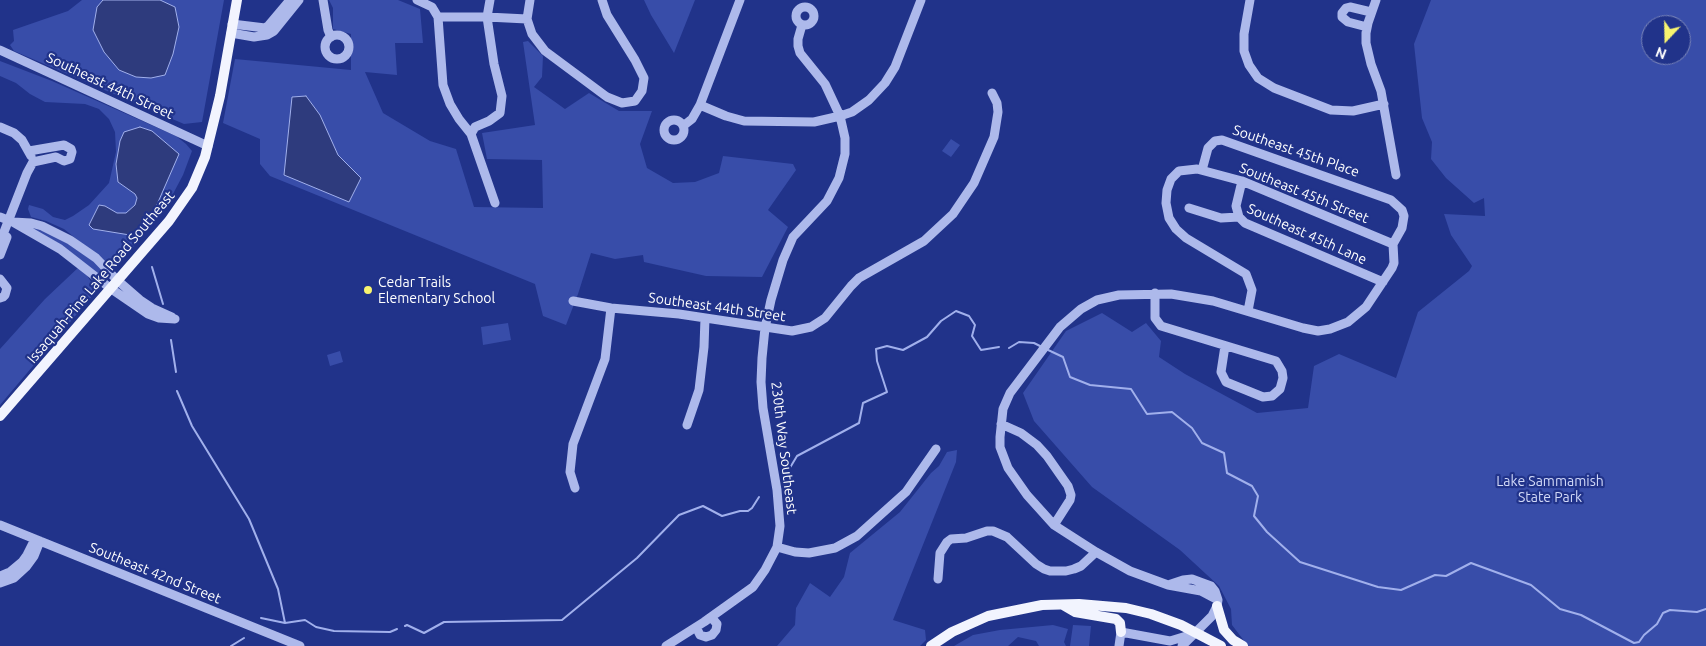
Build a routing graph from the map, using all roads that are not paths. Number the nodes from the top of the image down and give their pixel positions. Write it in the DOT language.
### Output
graph roads {
  1 [pos="237,0"];
  2 [pos="290,0"];
  3 [pos="299,0"];
  4 [pos="322,0"];
  5 [pos="417,0"];
  6 [pos="490,0"];
  7 [pos="530,0"];
  8 [pos="602,0"];
  9 [pos="740,0"];
  10 [pos="1250,0"];
  11 [pos="1376,0"];
  12 [pos="920,4"];
  13 [pos="1371,12"];
  14 [pos="438,17"];
  15 [pos="487,17"];
  16 [pos="527,19"];
  17 [pos="802,25"];
  18 [pos="1367,27"];
  19 [pos="231,28"];
  20 [pos="331,37"];
  21 [pos="0,50"];
  22 [pos="992,93"];
  23 [pos="1384,104"];
  24 [pos="700,105"];
  25 [pos="840,116"];
  26 [pos="683,126"];
  27 [pos="0,127"];
  28 [pos="471,134"];
  29 [pos="208,146"];
  30 [pos="29,151"];
  31 [pos="33,162"];
  32 [pos="1202,170"];
  33 [pos="1396,175"];
  34 [pos="1242,181"];
  35 [pos="495,203"];
  36 [pos="1190,208"];
  37 [pos="1239,217"];
  38 [pos="7,220"];
  39 [pos="0,242"];
  40 [pos="1393,244"];
  41 [pos="0,255"];
  42 [pos="0,279"];
  43 [pos="1383,282"];
  44 [pos="114,284"];
  45 [pos="1155,293"];
  46 [pos="0,298"];
  47 [pos="573,301"];
  48 [pos="611,308"];
  49 [pos="1248,311"];
  50 [pos="705,318"];
  51 [pos="765,328"];
  52 [pos="1225,346"];
  53 [pos="0,416"];
  54 [pos="1001,424"];
  55 [pos="687,425"];
  56 [pos="936,449"];
  57 [pos="575,488"];
  58 [pos="0,525"];
  59 [pos="1054,525"];
  60 [pos="37,540"];
  61 [pos="777,547"];
  62 [pos="1096,552"];
  63 [pos="0,576"];
  64 [pos="938,579"];
  65 [pos="0,583"];
  66 [pos="1218,603"];
  67 [pos="1062,604"];
  68 [pos="711,617"];
  69 [pos="696,627"];
  70 [pos="1121,632"];
  71 [pos="1197,632"];
  72 [pos="1173,643"];
  73 [pos="300,646"];
  74 [pos="666,646"];
  75 [pos="931,646"];
  76 [pos="1120,646"];
  77 [pos="1182,646"];
  78 [pos="1221,646"];
  79 [pos="1243,646"];
  1 -- 19 [label="main road, Issaquah-Pine Lake Road Southeast"];
  2 -- 19 [label="street"];
  3 -- 19 [label="street"];
  4 -- 20 [label="street"];
  5 -- 14 [label="street"];
  6 -- 15 [label="street"];
  7 -- 16 [label="street"];
  8 -- 16 [label="street"];
  9 -- 24 [label="street"];
  10 -- 23 [label="street"];
  11 -- 13 [label="street"];
  12 -- 25 [label="street"];
  13 -- 18 [label="street"];
  13 -- 18 [label="street"];
  14 -- 15 [label="street"];
  14 -- 28 [label="street"];
  15 -- 16 [label="street"];
  15 -- 28 [label="street"];
  17 -- 25 [label="street, 230th Way Southeast"];
  18 -- 23 [label="street"];
  19 -- 29 [label="main road, Issaquah-Pine Lake Road Southeast"];
  21 -- 29 [label="street, Southeast 44th Street"];
  22 -- 51 [label="street, Southeast 44th Street"];
  23 -- 33 [label="street"];
  24 -- 25 [label="street"];
  24 -- 26 [label="street"];
  25 -- 51 [label="street, 230th Way Southeast"];
  27 -- 30 [label="street"];
  28 -- 35 [label="street"];
  29 -- 44 [label="main road, Issaquah-Pine Lake Road Southeast"];
  30 -- 31 [label="street"];
  30 -- 31 [label="street"];
  31 -- 38 [label="street"];
  32 -- 34 [label="street, Southeast 45th Street"];
  32 -- 40 [label="street, Southeast 45th Place"];
  32 -- 49 [label="street"];
  34 -- 37 [label="street"];
  34 -- 40 [label="street, Southeast 45th Street"];
  36 -- 37 [label="street, Southeast 45th Lane"];
  37 -- 43 [label="street, Southeast 45th Lane"];
  38 -- 39 [label="street"];
  38 -- 41 [label="street"];
  38 -- 44 [label="street"];
  38 -- 44 [label="street"];
  40 -- 43 [label="street"];
  42 -- 46 [label="street"];
  43 -- 49 [label="street"];
  44 -- 44 [label="street"];
  44 -- 53 [label="main road, Issaquah-Pine Lake Road Southeast"];
  45 -- 49 [label="street"];
  45 -- 52 [label="street"];
  45 -- 54 [label="street"];
  47 -- 48 [label="street, Southeast 44th Street"];
  48 -- 50 [label="street, Southeast 44th Street"];
  48 -- 57 [label="street"];
  50 -- 51 [label="street, Southeast 44th Street"];
  50 -- 55 [label="street"];
  51 -- 61 [label="street, 230th Way Southeast"];
  52 -- 52 [label="street"];
  54 -- 59 [label="street"];
  54 -- 59 [label="street"];
  56 -- 61 [label="street"];
  58 -- 60 [label="street, Southeast 42nd Street"];
  59 -- 62 [label="street"];
  60 -- 63 [label="street"];
  60 -- 65 [label="street"];
  60 -- 73 [label="street, Southeast 42nd Street"];
  61 -- 68 [label="street, 230th Way Southeast"];
  62 -- 64 [label="street"];
  62 -- 66 [label="street"];
  66 -- 71 [label="street"];
  66 -- 79 [label="main road"];
  67 -- 70 [label="main road"];
  67 -- 71 [label="main road"];
  67 -- 75 [label="main road"];
  68 -- 69 [label="street, 230th Way Southeast"];
  68 -- 69 [label="street"];
  69 -- 74 [label="street, 230th Way Southeast"];
  70 -- 72 [label="street"];
  70 -- 76 [label="street"];
  71 -- 72 [label="street"];
  71 -- 77 [label="street"];
  71 -- 78 [label="main road"];
}
